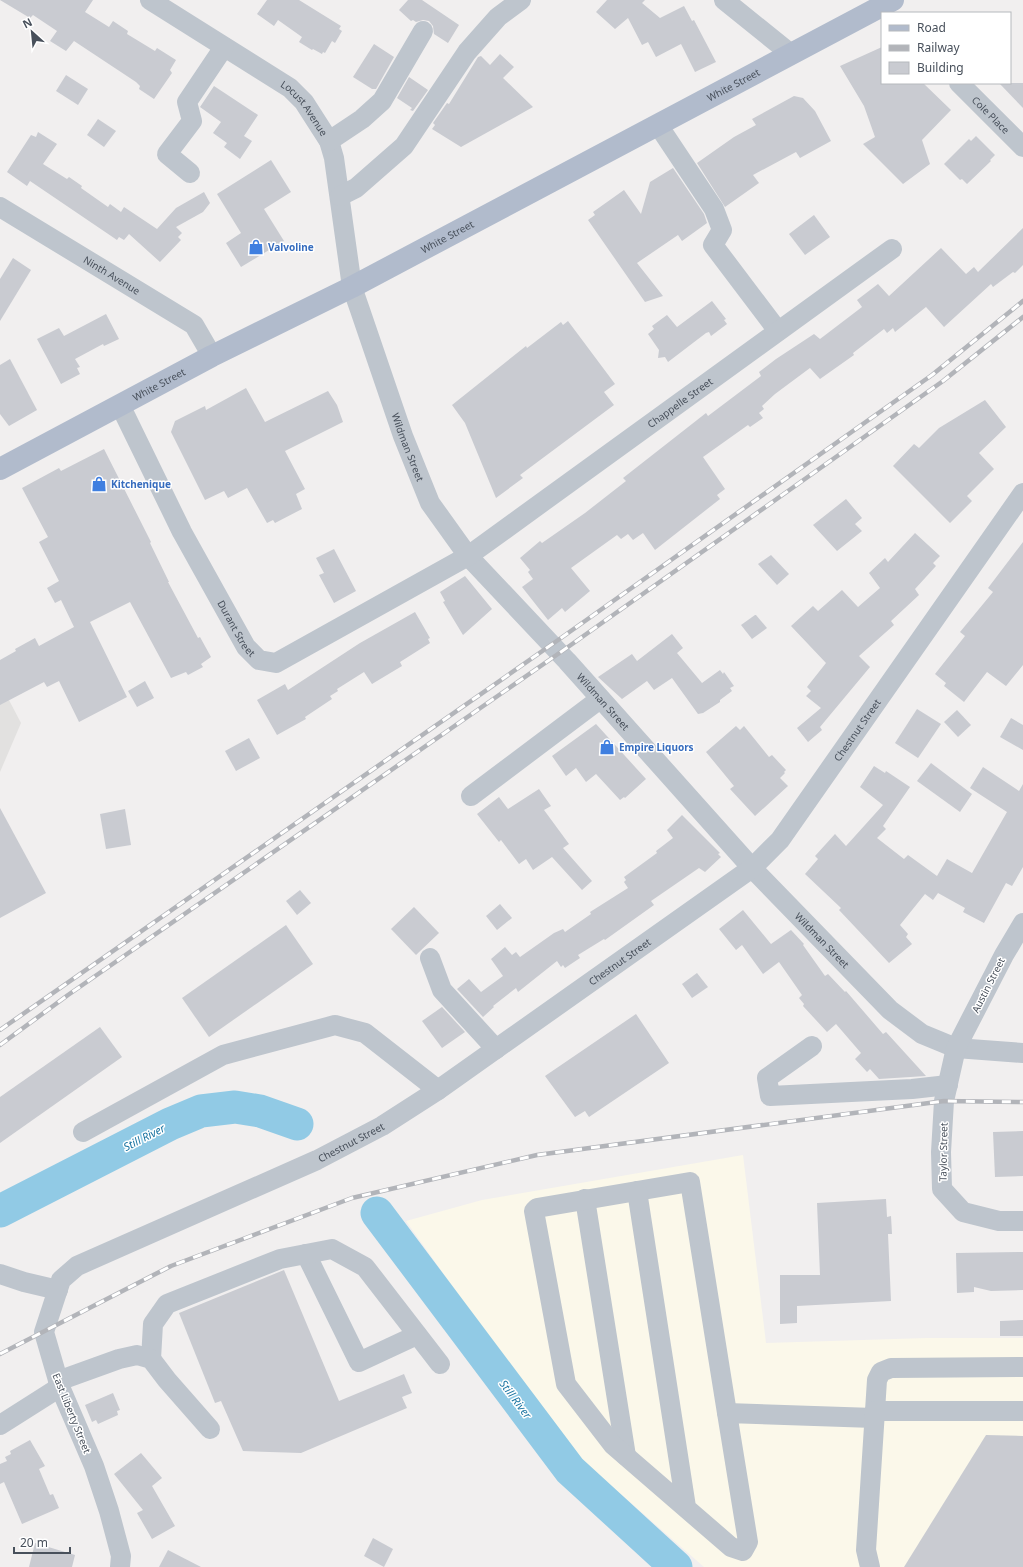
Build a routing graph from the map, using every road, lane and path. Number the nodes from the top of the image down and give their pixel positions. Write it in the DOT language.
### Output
graph roads {
  1 [pos="150,0"];
  2 [pos="521,0"];
  3 [pos="724,0"];
  4 [pos="888,6"];
  5 [pos="423,31"];
  6 [pos="224,47"];
  7 [pos="791,54"];
  8 [pos="960,84"];
  9 [pos="658,125"];
  10 [pos="329,142"];
  11 [pos="1023,147"];
  12 [pos="190,172"];
  13 [pos="340,196"];
  14 [pos="0,207"];
  15 [pos="892,249"];
  16 [pos="352,287"];
  17 [pos="778,331"];
  18 [pos="212,356"];
  19 [pos="120,406"];
  20 [pos="0,469"];
  21 [pos="1023,493"];
  22 [pos="468,556"];
  23 [pos="600,698"];
  24 [pos="471,796"];
  25 [pos="752,868"];
  26 [pos="1023,923"];
  27 [pos="430,958"];
  28 [pos="812,1046"];
  29 [pos="956,1048"];
  30 [pos="496,1049"];
  31 [pos="1023,1053"];
  32 [pos="948,1085"];
  33 [pos="438,1090"];
  34 [pos="83,1132"];
  35 [pos="636,1191"];
  36 [pos="585,1199"];
  37 [pos="1023,1222"];
  38 [pos="306,1254"];
  39 [pos="77,1266"];
  40 [pos="0,1274"];
  41 [pos="58,1290"];
  42 [pos="417,1335"];
  43 [pos="151,1359"];
  44 [pos="440,1364"];
  45 [pos="1023,1367"];
  46 [pos="59,1384"];
  47 [pos="1023,1411"];
  48 [pos="727,1413"];
  49 [pos="875,1414"];
  50 [pos="0,1425"];
  51 [pos="210,1429"];
  52 [pos="626,1456"];
  53 [pos="686,1507"];
  54 [pos="120,1567"];
  55 [pos="870,1567"];
  1 -- 6 [label="street, Locust Avenue"];
  2 -- 13 [label="street"];
  3 -- 7 [label="street"];
  4 -- 7 [label="main road, White Street"];
  5 -- 10 [label="street"];
  6 -- 10 [label="street, Locust Avenue"];
  6 -- 12 [label="street"];
  7 -- 9 [label="main road, White Street"];
  8 -- 11 [label="street, Cole Place"];
  9 -- 16 [label="main road, White Street"];
  9 -- 17 [label="street"];
  10 -- 13 [label="street, Locust Avenue"];
  13 -- 16 [label="street, Locust Avenue"];
  14 -- 18 [label="street, Ninth Avenue"];
  15 -- 17 [label="street, Chappelle Street"];
  16 -- 18 [label="main road, White Street"];
  16 -- 22 [label="street, Wildman Street"];
  17 -- 22 [label="street, Chappelle Street"];
  18 -- 19 [label="main road, White Street"];
  19 -- 20 [label="main road, White Street"];
  19 -- 22 [label="street, Durant Street"];
  21 -- 25 [label="street, Chestnut Street"];
  22 -- 23 [label="street, Wildman Street"];
  23 -- 24 [label="street"];
  23 -- 25 [label="street, Wildman Street"];
  25 -- 29 [label="street, Wildman Street"];
  25 -- 30 [label="street, Chestnut Street"];
  26 -- 29 [label="street, Austin Street"];
  27 -- 30 [label="street"];
  28 -- 32 [label="street"];
  29 -- 31 [label="street, Wildman Street"];
  29 -- 32 [label="street, Taylor Street"];
  30 -- 33 [label="street, Chestnut Street"];
  32 -- 37 [label="street, Taylor Street"];
  33 -- 34 [label="street"];
  33 -- 39 [label="street, Chestnut Street"];
  35 -- 36 [label="street"];
  35 -- 48 [label="street"];
  35 -- 53 [label="street"];
  36 -- 52 [label="street"];
  36 -- 52 [label="street"];
  38 -- 42 [label="street"];
  38 -- 42 [label="street"];
  38 -- 43 [label="street"];
  39 -- 41 [label="street, East Liberty Street"];
  40 -- 41 [label="street"];
  41 -- 46 [label="street, East Liberty Street"];
  42 -- 44 [label="street"];
  43 -- 46 [label="street"];
  43 -- 51 [label="street"];
  45 -- 49 [label="street"];
  46 -- 50 [label="street"];
  46 -- 54 [label="street, East Liberty Street"];
  47 -- 49 [label="street"];
  48 -- 49 [label="street"];
  48 -- 53 [label="street"];
  49 -- 55 [label="street"];
  52 -- 53 [label="street"];
}
